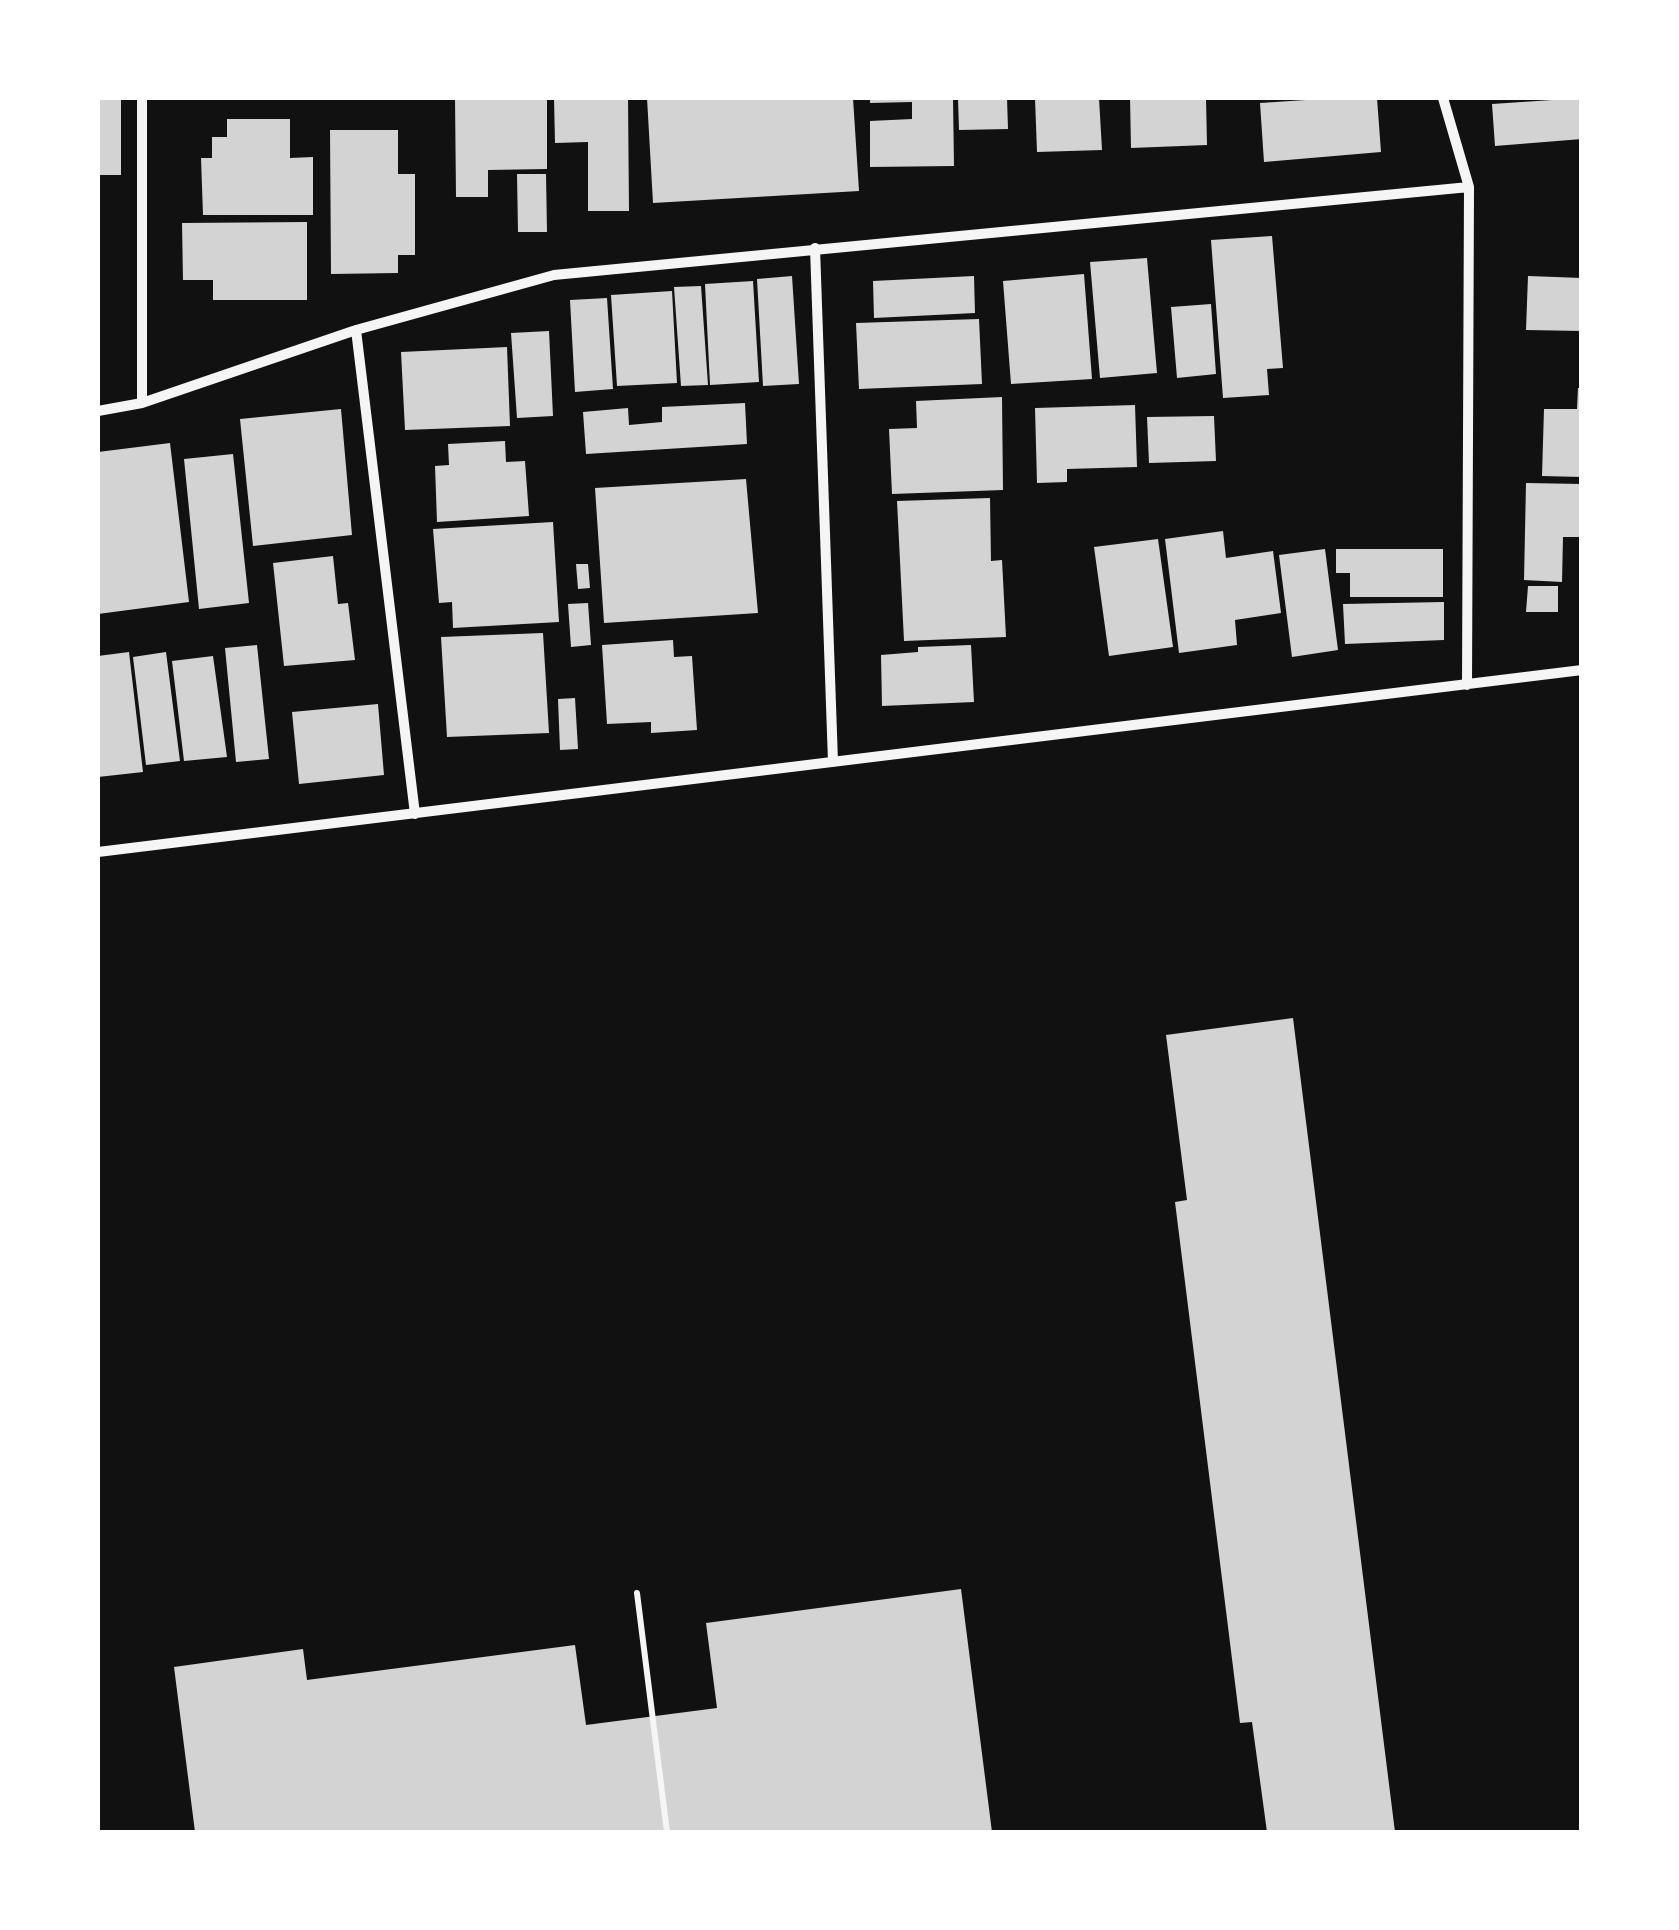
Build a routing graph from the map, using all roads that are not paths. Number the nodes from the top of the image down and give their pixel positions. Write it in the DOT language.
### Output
graph roads {
  1 [pos="142,98"];
  2 [pos="1444,98"];
  3 [pos="1469,187"];
  4 [pos="815,248"];
  5 [pos="356,330"];
  6 [pos="142,403"];
  7 [pos="98,412"];
  8 [pos="1582,670"];
  9 [pos="1467,685"];
  10 [pos="834,762"];
  11 [pos="415,814"];
  12 [pos="98,852"];
  1 -- 6 [label="street"];
  2 -- 3 [label="street"];
  3 -- 4 [label="street"];
  3 -- 9 [label="street"];
  4 -- 5 [label="street"];
  4 -- 10 [label="street"];
  5 -- 6 [label="street"];
  5 -- 11 [label="street"];
  6 -- 7 [label="street"];
  8 -- 9 [label="street"];
  9 -- 10 [label="street"];
  10 -- 11 [label="street"];
  11 -- 12 [label="street"];
}
